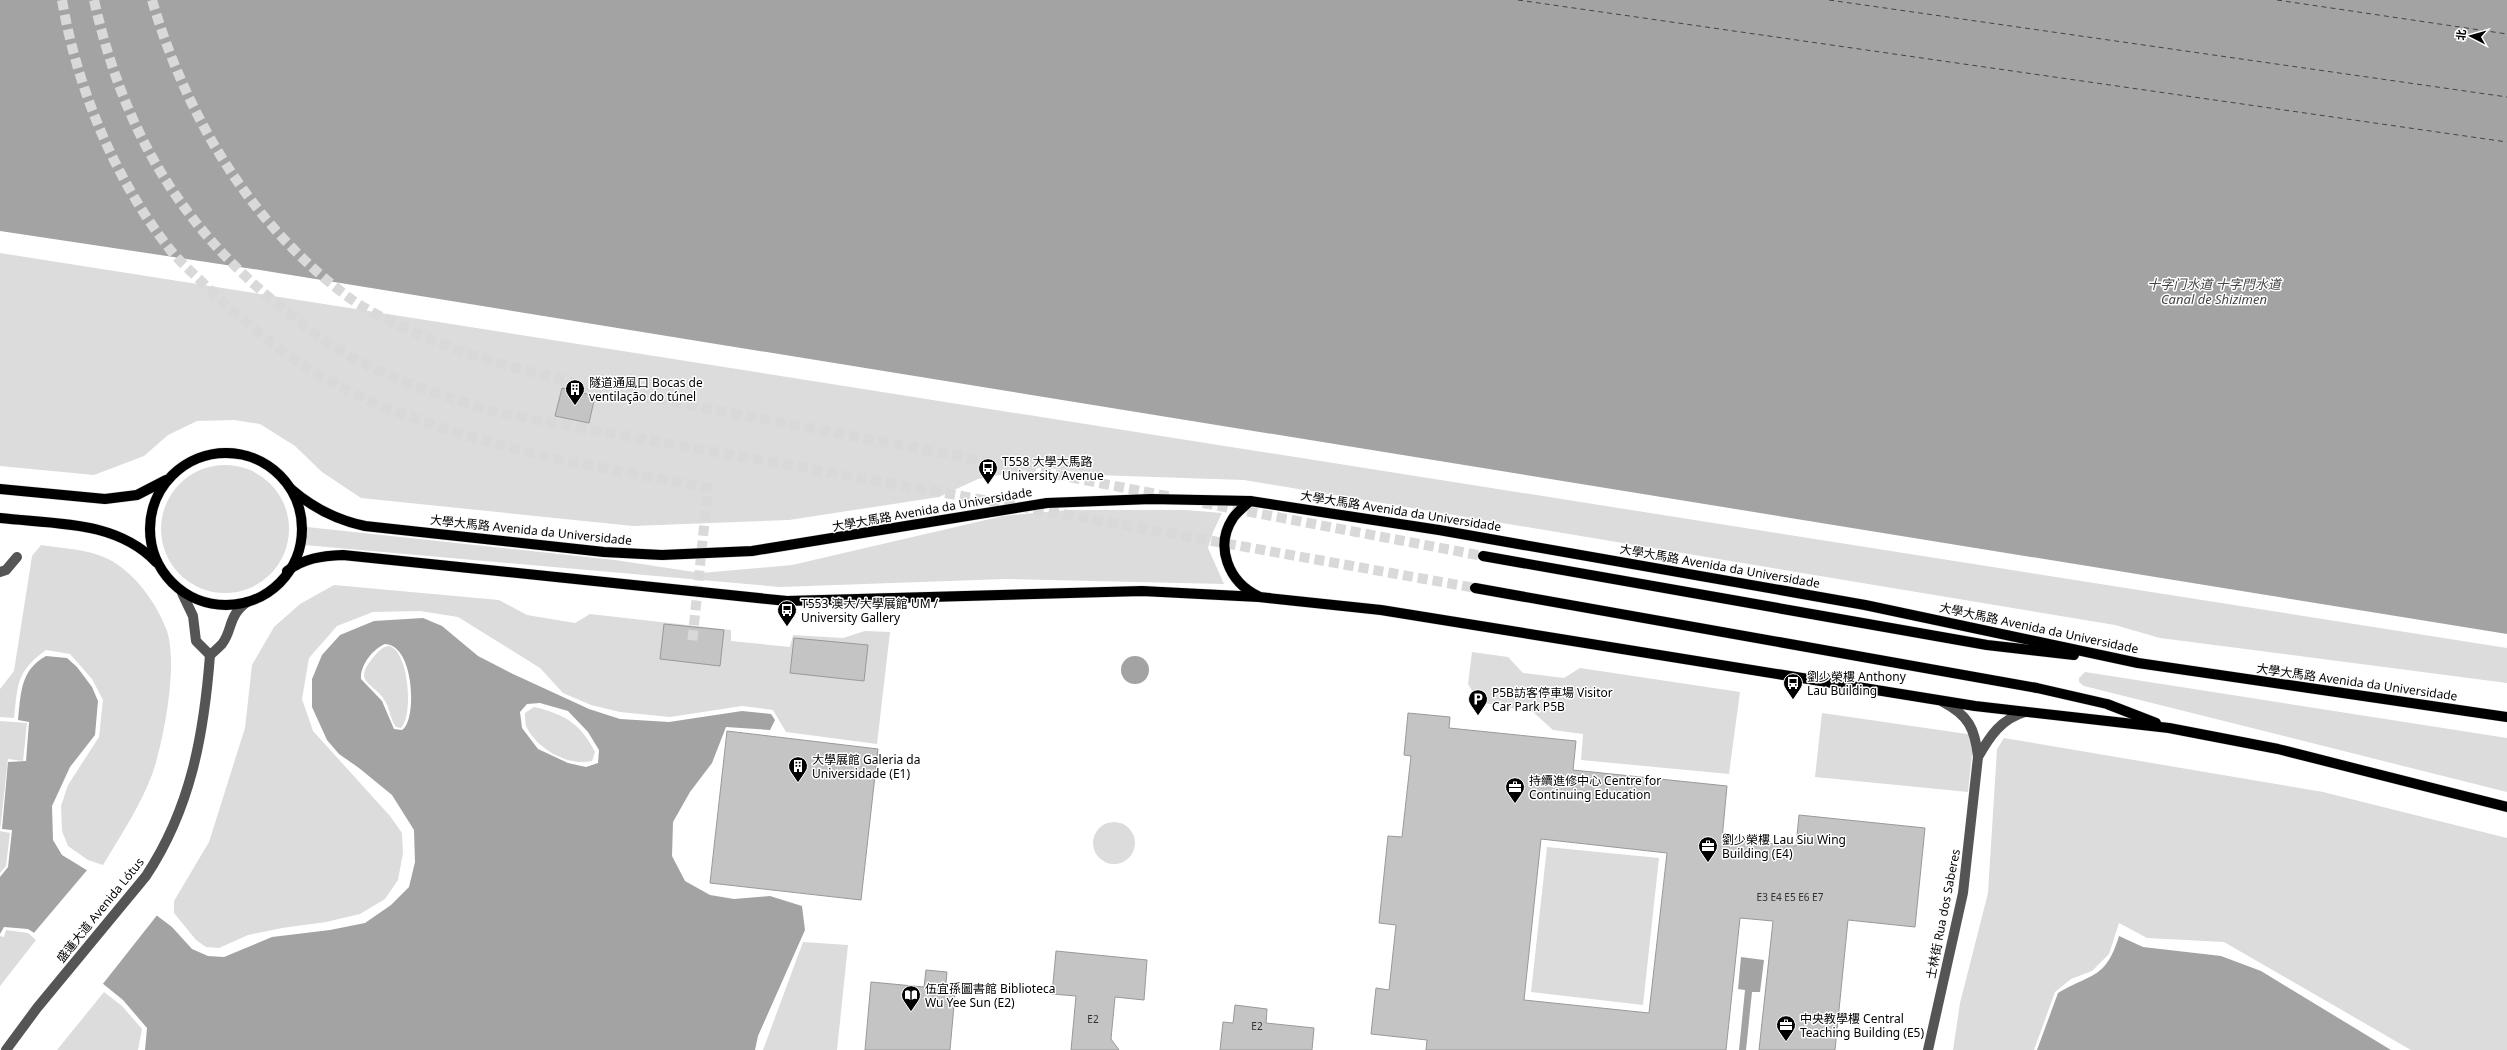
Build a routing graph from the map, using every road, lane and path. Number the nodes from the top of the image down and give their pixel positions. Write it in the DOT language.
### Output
graph roads {
  1 [pos="168,479"];
  2 [pos="0,489"];
  3 [pos="291,489"];
  4 [pos="1250,501"];
  5 [pos="0,518"];
  6 [pos="1483,556"];
  7 [pos="17,557"];
  8 [pos="160,566"];
  9 [pos="287,571"];
  10 [pos="0,572"];
  11 [pos="1474,588"];
  12 [pos="182,593"];
  13 [pos="1259,597"];
  14 [pos="246,602"];
  15 [pos="210,660"];
  16 [pos="2138,663"];
  17 [pos="1942,701"];
  18 [pos="2025,712"];
  19 [pos="2507,717"];
  20 [pos="2169,728"];
  21 [pos="1978,757"];
  22 [pos="2507,807"];
  23 [pos="6,1050"];
  24 [pos="1928,1050"];
  1 -- 2 [label="main road"];
  1 -- 3 [label="main road"];
  1 -- 8 [label="main road"];
  3 -- 4 [label="main road, 大學大馬路 Avenida da Universidade"];
  3 -- 9 [label="main road"];
  4 -- 13 [label="main road"];
  4 -- 16 [label="main road, 大學大馬路 Avenida da Universidade"];
  5 -- 8 [label="main road"];
  6 -- 16 [label="main road"];
  7 -- 10 [label="street"];
  8 -- 12 [label="main road"];
  9 -- 13 [label="main road"];
  9 -- 14 [label="main road"];
  11 -- 20 [label="main road"];
  12 -- 14 [label="main road"];
  12 -- 15 [label="street"];
  13 -- 17 [label="main road"];
  14 -- 15 [label="street"];
  15 -- 23 [label="street, 盛蓮大道 Avenida Lótus"];
  16 -- 19 [label="main road, 大學大馬路 Avenida da Universidade"];
  17 -- 18 [label="main road"];
  17 -- 21 [label="street, 士林街 Rua dos Saberes"];
  18 -- 20 [label="main road"];
  18 -- 21 [label="street"];
  20 -- 22 [label="main road"];
  21 -- 24 [label="street, 士林街 Rua dos Saberes"];
}
